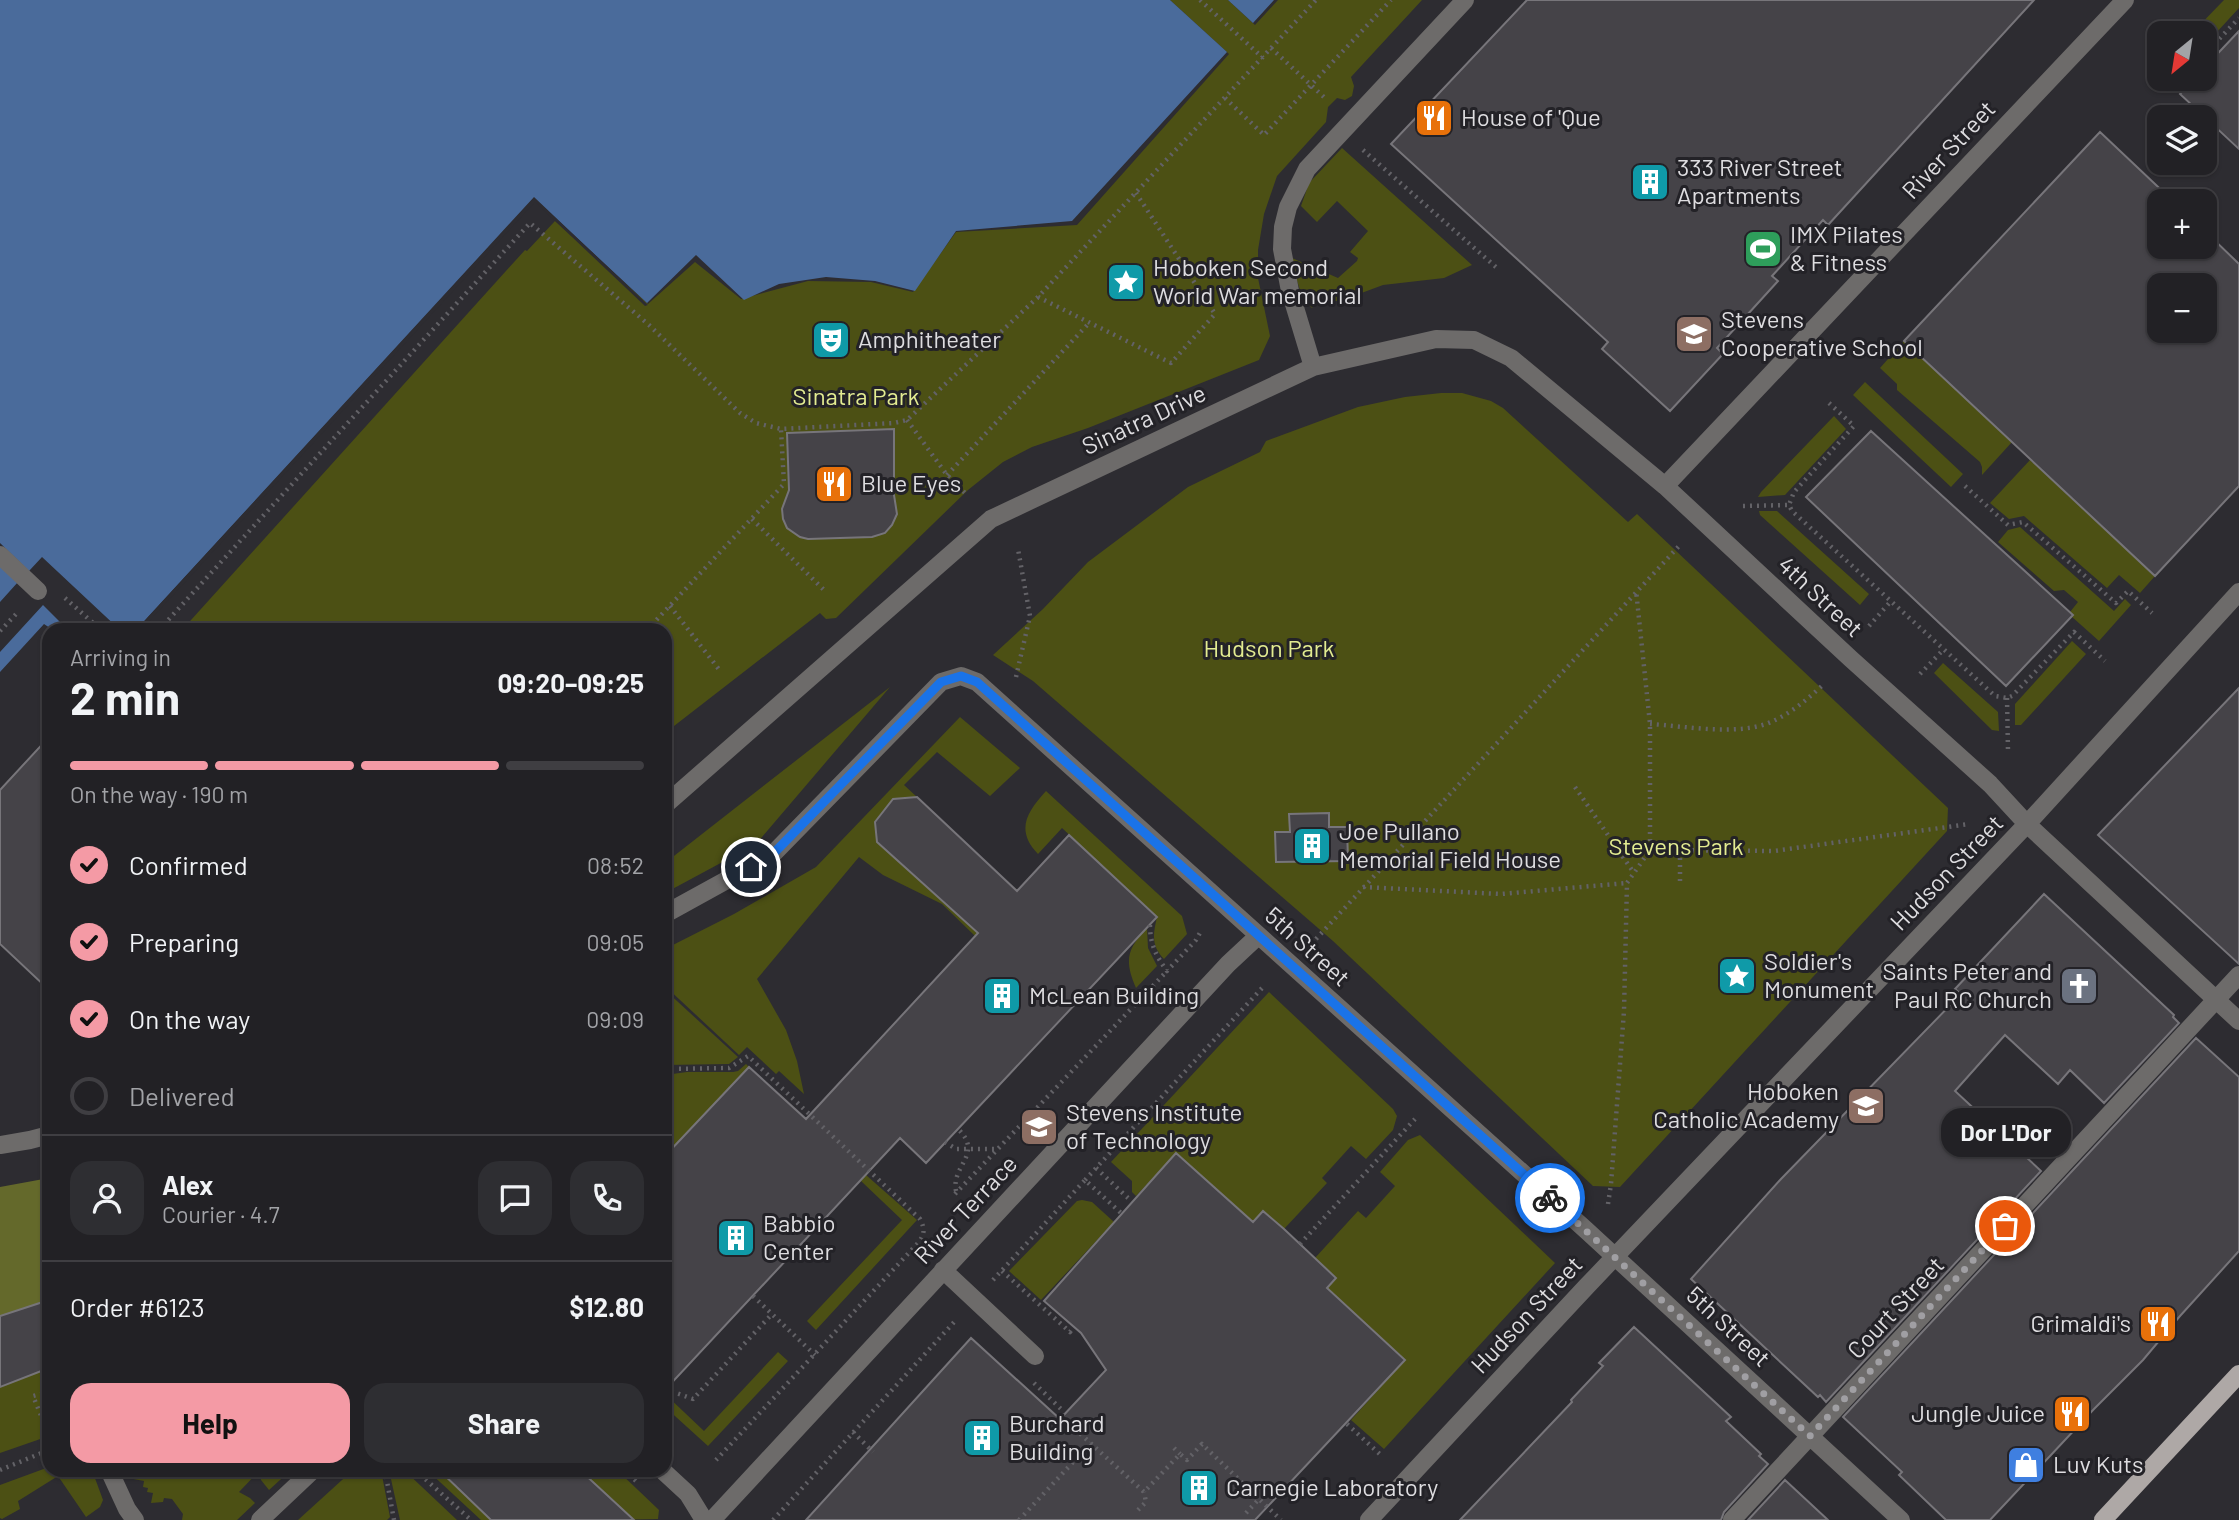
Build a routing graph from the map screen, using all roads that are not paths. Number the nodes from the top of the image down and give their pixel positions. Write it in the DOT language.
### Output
graph roads {
  1 [pos="1465,0"];
  2 [pos="2125,0"];
  3 [pos="1313,367"];
  4 [pos="1665,486"];
  5 [pos="0,555"];
  6 [pos="38,590"];
  7 [pos="2239,592"];
  8 [pos="672,799"];
  9 [pos="2027,824"];
  10 [pos="672,910"];
  11 [pos="1258,936"];
  12 [pos="2239,975"];
  13 [pos="2217,999"];
  14 [pos="2239,1021"];
  15 [pos="42,1137"];
  16 [pos="0,1145"];
  17 [pos="1615,1257"];
  18 [pos="943,1270"];
  19 [pos="1035,1356"];
  20 [pos="2239,1374"];
  21 [pos="1810,1436"];
  22 [pos="112,1477"];
  23 [pos="306,1477"];
  24 [pos="670,1477"];
  25 [pos="135,1520"];
  26 [pos="260,1520"];
  27 [pos="704,1520"];
  28 [pos="712,1520"];
  29 [pos="1369,1520"];
  30 [pos="1731,1520"];
  31 [pos="1900,1520"];
  32 [pos="2103,1520"];
  1 -- 3 [label="street"];
  2 -- 4 [label="street, River Street"];
  3 -- 4 [label="street, 4th Street"];
  3 -- 8 [label="street, Sinatra Drive"];
  4 -- 9 [label="street, 4th Street"];
  5 -- 6 [label="street"];
  7 -- 9 [label="street, Hudson Street"];
  9 -- 13 [label="street, 4th Street"];
  9 -- 17 [label="street, Hudson Street"];
  10 -- 11 [label="street, 5th Street"];
  11 -- 17 [label="street, 5th Street"];
  11 -- 18 [label="street, River Terrace"];
  12 -- 13 [label="street, Court Street"];
  13 -- 14 [label="street, 4th Street"];
  13 -- 21 [label="street, Court Street"];
  15 -- 16 [label="street"];
  17 -- 21 [label="street, 5th Street"];
  17 -- 29 [label="street, Hudson Street"];
  18 -- 19 [label="street"];
  18 -- 28 [label="street, River Terrace"];
  20 -- 32 [label="main road"];
  21 -- 30 [label="street, Court Street"];
  21 -- 31 [label="street, 5th Street"];
  22 -- 25 [label="street"];
  23 -- 26 [label="street"];
  24 -- 27 [label="street"];
}
